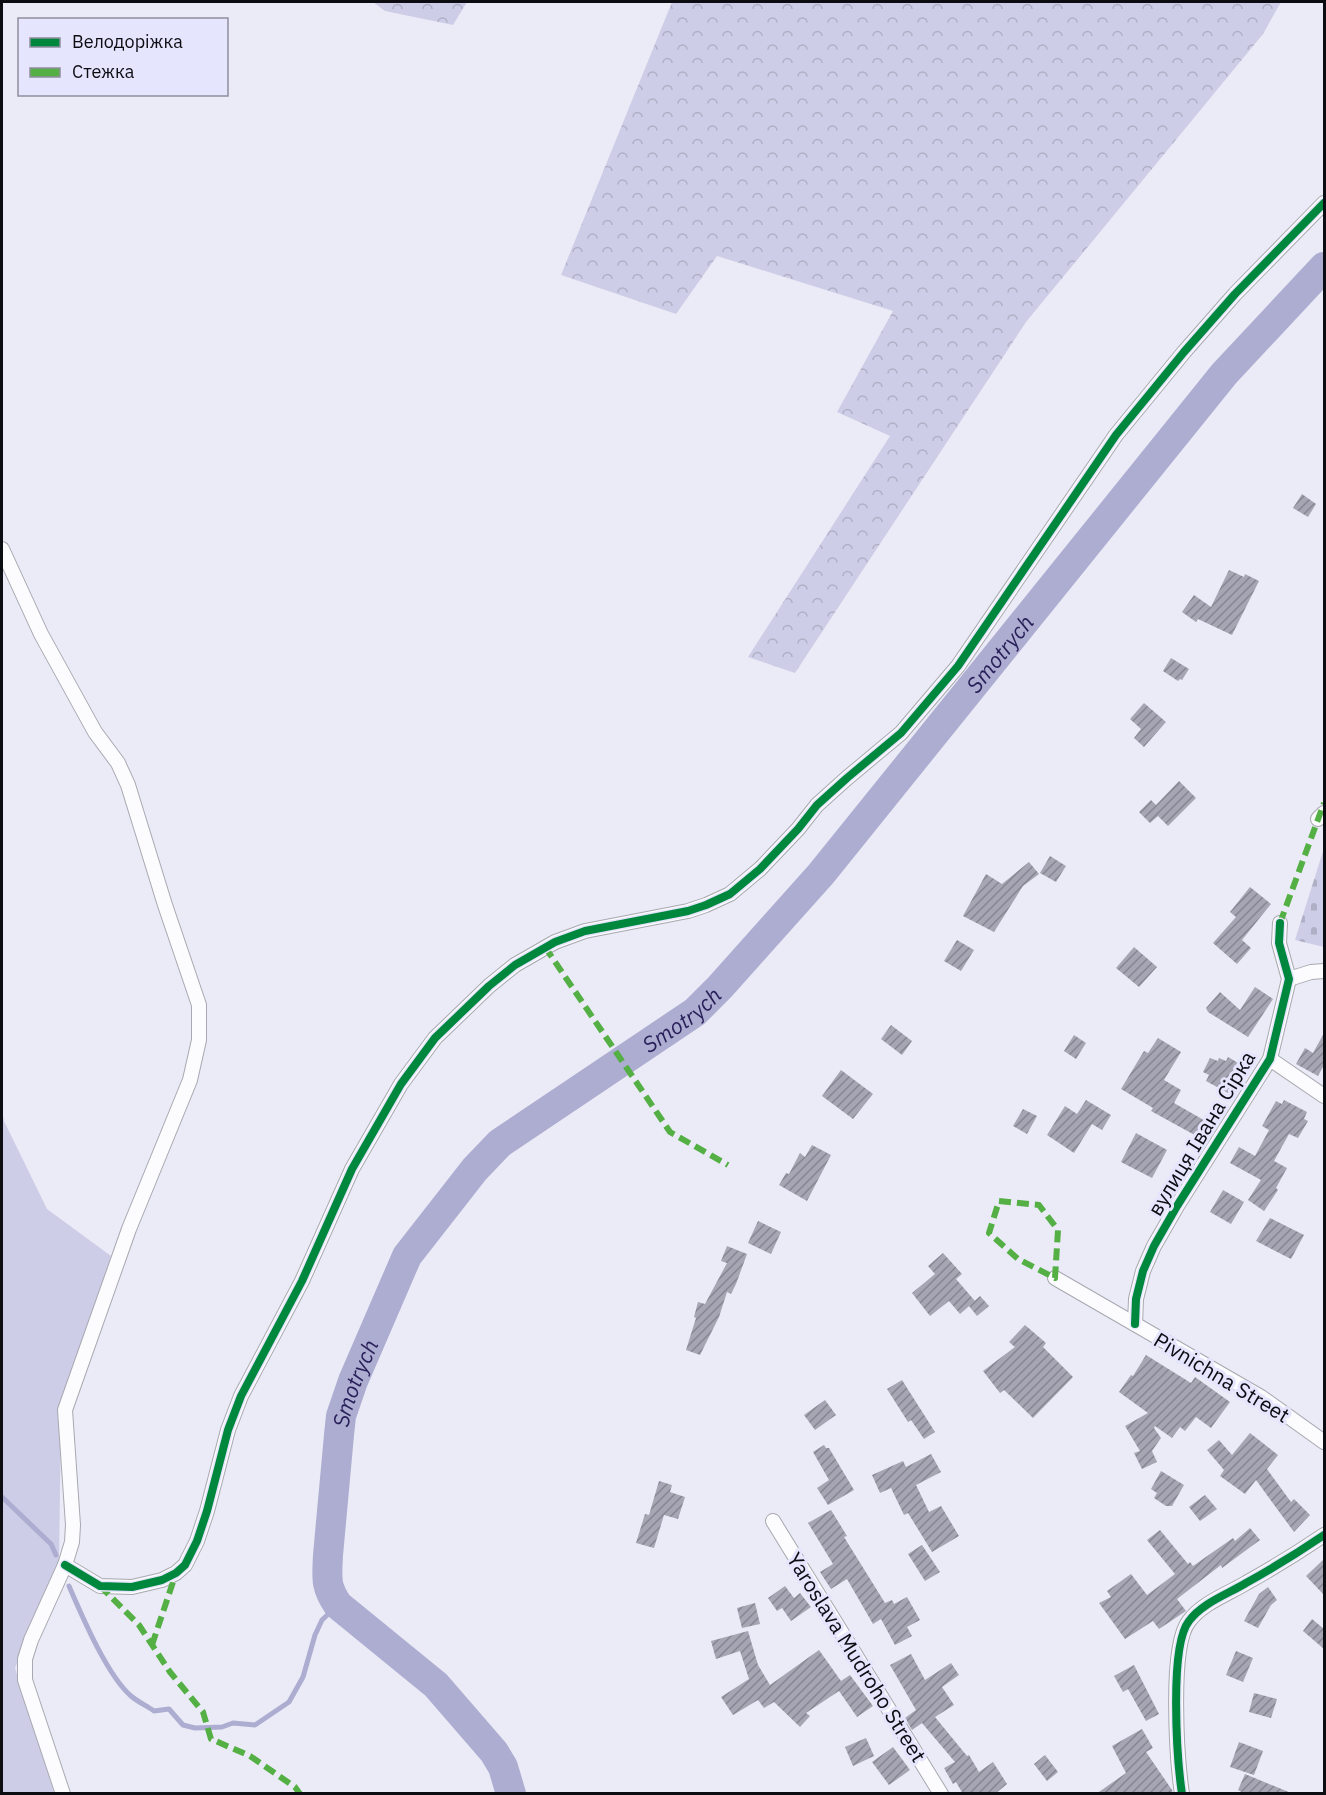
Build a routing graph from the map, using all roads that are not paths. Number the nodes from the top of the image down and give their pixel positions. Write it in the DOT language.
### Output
graph roads {
  1 [pos="1324,203"];
  2 [pos="2,549"];
  3 [pos="1280,923"];
  4 [pos="1324,971"];
  5 [pos="1289,979"];
  6 [pos="1270,1059"];
  7 [pos="1324,1096"];
  8 [pos="1055,1278"];
  9 [pos="1135,1324"];
  10 [pos="1324,1442"];
  11 [pos="773,1521"];
  12 [pos="1324,1535"];
  13 [pos="65,1566"];
  14 [pos="63,1794"];
  15 [pos="941,1794"];
  16 [pos="1182,1794"];
  1 -- 13 [label="street"];
  2 -- 13 [label="street"];
  3 -- 5 [label="street, вулиця Івана Сірка"];
  4 -- 5 [label="street"];
  5 -- 6 [label="street, вулиця Івана Сірка"];
  6 -- 7 [label="street, вулиця Івана Сірка"];
  6 -- 9 [label="street, вулиця Івана Сірка"];
  8 -- 9 [label="street, Pivnichna Street"];
  9 -- 10 [label="street, Pivnichna Street"];
  11 -- 15 [label="street, Yaroslava Mudroho Street"];
  12 -- 16 [label="street"];
  13 -- 14 [label="street"];
}
